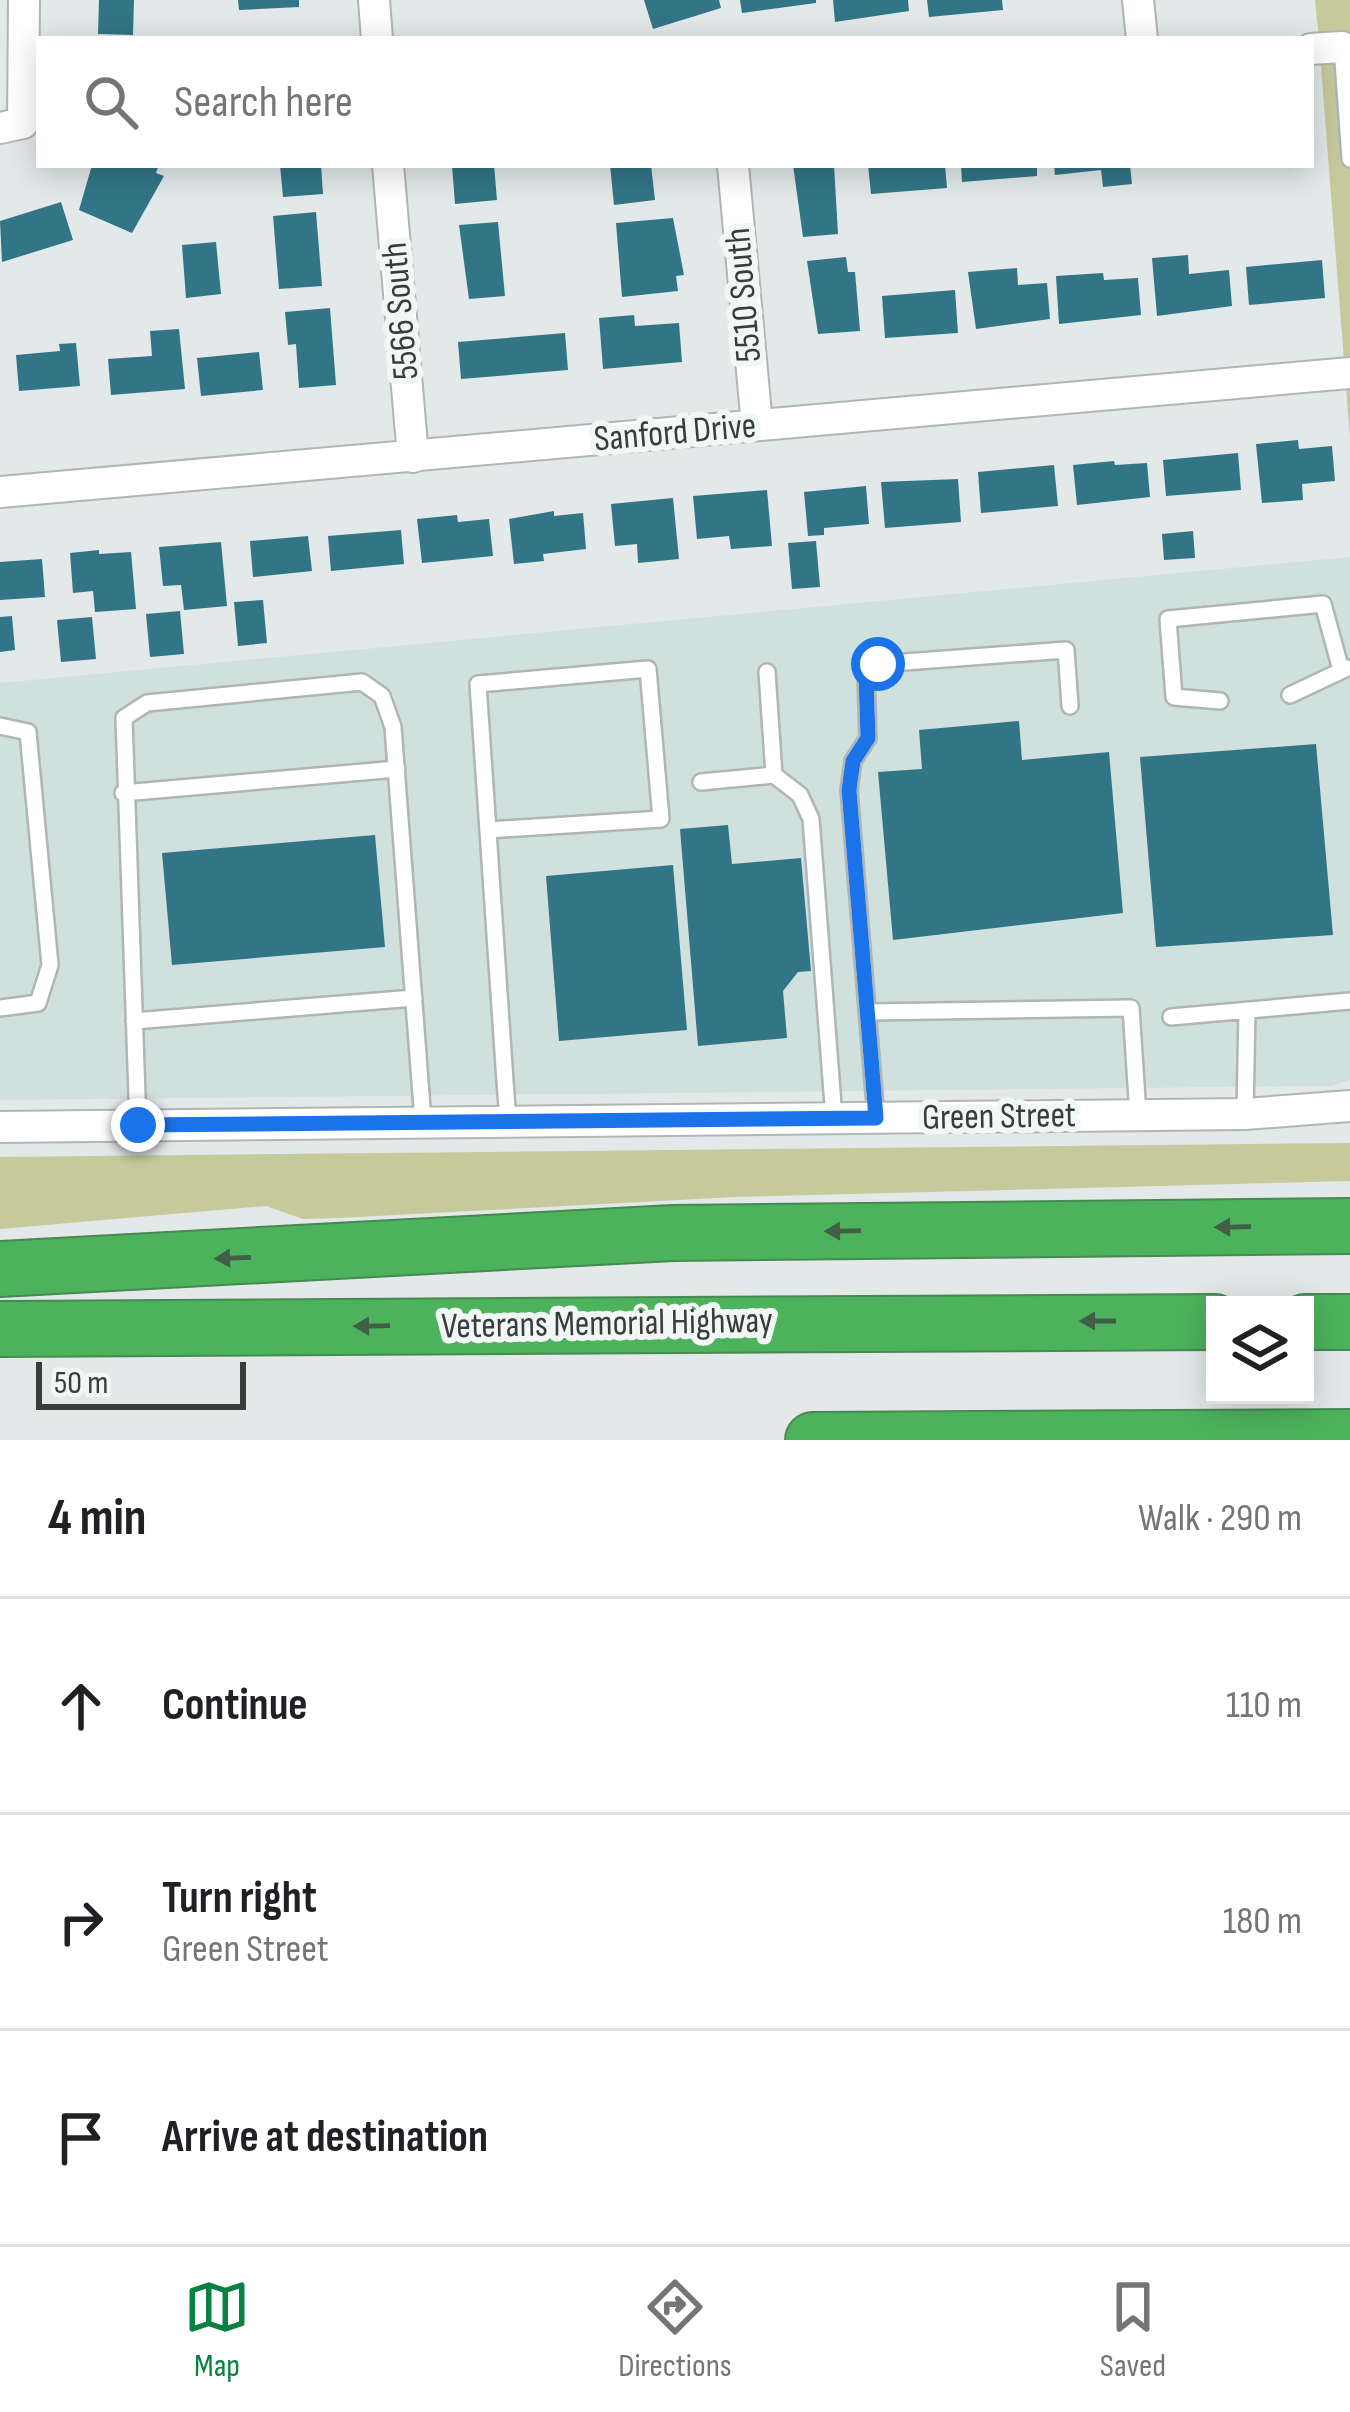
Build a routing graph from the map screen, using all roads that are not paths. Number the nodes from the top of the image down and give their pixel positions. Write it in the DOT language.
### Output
graph roads {
  1 [pos="24,0"];
  2 [pos="374,0"];
  3 [pos="1138,0"];
  4 [pos="377,36"];
  5 [pos="1142,36"];
  6 [pos="1326,48"];
  7 [pos="0,128"];
  8 [pos="1350,159"];
  9 [pos="388,168"];
  10 [pos="733,168"];
  11 [pos="1350,373"];
  12 [pos="757,425"];
  13 [pos="413,457"];
  14 [pos="0,492"];
  15 [pos="1346,669"];
  16 [pos="767,672"];
  17 [pos="1290,695"];
  18 [pos="1220,701"];
  19 [pos="1070,706"];
  20 [pos="0,726"];
  21 [pos="397,769"];
  22 [pos="774,776"];
  23 [pos="701,782"];
  24 [pos="123,793"];
  25 [pos="488,830"];
  26 [pos="414,998"];
  27 [pos="1350,1001"];
  28 [pos="0,1009"];
  29 [pos="1247,1010"];
  30 [pos="868,1012"];
  31 [pos="1171,1017"];
  32 [pos="134,1021"];
  33 [pos="1350,1106"];
  34 [pos="1245,1114"];
  35 [pos="1138,1115"];
  36 [pos="835,1118"];
  37 [pos="876,1118"];
  38 [pos="423,1121"];
  39 [pos="508,1121"];
  40 [pos="138,1125"];
  41 [pos="0,1126"];
  42 [pos="1350,1226"];
  43 [pos="0,1269"];
  44 [pos="1206,1322"];
  45 [pos="1314,1322"];
  46 [pos="1350,1322"];
  47 [pos="0,1329"];
  48 [pos="1350,1437"];
  49 [pos="813,1440"];
  1 -- 7 [label="street"];
  2 -- 4 [label="street"];
  3 -- 5 [label="street"];
  6 -- 8 [label="lane"];
  9 -- 13 [label="street, 5566 South"];
  10 -- 12 [label="street, 5510 South"];
  11 -- 12 [label="street, Sanford Drive"];
  12 -- 13 [label="street, Sanford Drive"];
  13 -- 14 [label="street, Sanford Drive"];
  15 -- 17 [label="lane"];
  15 -- 18 [label="lane"];
  16 -- 22 [label="lane"];
  19 -- 30 [label="lane"];
  20 -- 28 [label="lane"];
  21 -- 24 [label="lane"];
  21 -- 24 [label="lane"];
  21 -- 26 [label="lane"];
  22 -- 23 [label="lane"];
  22 -- 36 [label="lane"];
  24 -- 32 [label="lane"];
  25 -- 25 [label="lane"];
  25 -- 39 [label="lane"];
  26 -- 32 [label="lane"];
  26 -- 38 [label="lane"];
  27 -- 29 [label="lane"];
  29 -- 31 [label="lane"];
  29 -- 34 [label="lane"];
  30 -- 35 [label="lane"];
  30 -- 37 [label="lane"];
  32 -- 40 [label="lane"];
  33 -- 34 [label="street, Green Street"];
  34 -- 35 [label="street, Green Street"];
  35 -- 37 [label="street, Green Street"];
  36 -- 37 [label="street, Green Street"];
  36 -- 39 [label="street, Green Street"];
  38 -- 39 [label="street, Green Street"];
  38 -- 40 [label="street, Green Street"];
  40 -- 41 [label="street, Green Street"];
  42 -- 43 [label="highway, one-way"];
  44 -- 47 [label="highway, Veterans Memorial Highway, one-way"];
  45 -- 46 [label="highway"];
  48 -- 49 [label="highway"];
}
